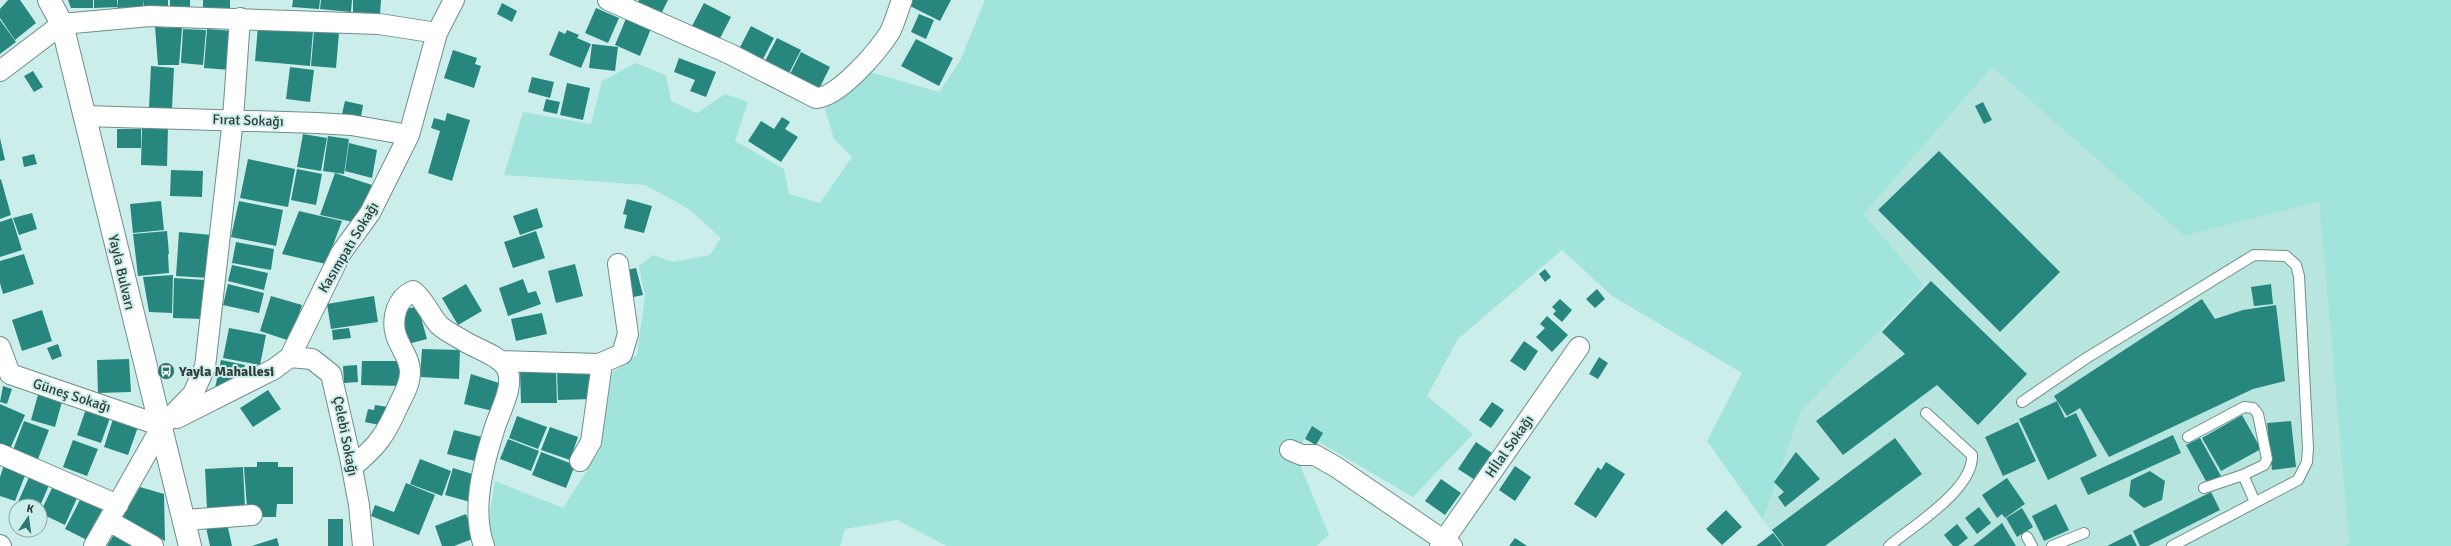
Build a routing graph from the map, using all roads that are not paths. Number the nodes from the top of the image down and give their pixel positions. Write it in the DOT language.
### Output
graph roads {
  1 [pos="48,0"];
  2 [pos="454,0"];
  3 [pos="608,0"];
  4 [pos="902,0"];
  5 [pos="240,18"];
  6 [pos="62,24"];
  7 [pos="437,33"];
  8 [pos="0,71"];
  9 [pos="85,116"];
  10 [pos="233,119"];
  11 [pos="409,135"];
  12 [pos="618,264"];
  13 [pos="0,347"];
  14 [pos="1578,347"];
  15 [pos="290,357"];
  16 [pos="503,362"];
  17 [pos="602,363"];
  18 [pos="2022,402"];
  19 [pos="1926,414"];
  20 [pos="162,426"];
  21 [pos="2188,437"];
  22 [pos="1290,450"];
  23 [pos="0,454"];
  24 [pos="580,461"];
  25 [pos="352,467"];
  26 [pos="2243,475"];
  27 [pos="2204,488"];
  28 [pos="2255,502"];
  29 [pos="113,513"];
  30 [pos="252,515"];
  31 [pos="185,520"];
  32 [pos="2084,533"];
  33 [pos="1445,544"];
  34 [pos="94,546"];
  35 [pos="153,546"];
  36 [pos="190,546"];
  37 [pos="363,546"];
  38 [pos="484,546"];
  39 [pos="1889,546"];
  40 [pos="2052,546"];
  41 [pos="2172,546"];
  1 -- 6 [label="main road, Yayla Bulvarı"];
  2 -- 7 [label="street, Kasımpatı Sokağı"];
  3 -- 4 [label="street"];
  5 -- 6 [label="street"];
  5 -- 7 [label="street"];
  5 -- 10 [label="street"];
  6 -- 8 [label="street"];
  6 -- 9 [label="main road, Yayla Bulvarı"];
  7 -- 11 [label="street, Kasımpatı Sokağı"];
  9 -- 10 [label="street, Fırat Sokağı"];
  9 -- 20 [label="main road, Yayla Bulvarı"];
  10 -- 11 [label="street, Fırat Sokağı"];
  10 -- 20 [label="street"];
  11 -- 15 [label="street, Kasımpatı Sokağı"];
  12 -- 17 [label="street"];
  13 -- 20 [label="street, Güneş Sokağı"];
  14 -- 33 [label="street, Hİlal Sokağı"];
  15 -- 20 [label="street, Kasımpatı Sokağı"];
  15 -- 25 [label="street, Çelebi Sokağı"];
  16 -- 17 [label="street"];
  16 -- 25 [label="street"];
  16 -- 38 [label="street"];
  17 -- 24 [label="street"];
  18 -- 28 [label="lane"];
  19 -- 39 [label="lane"];
  20 -- 29 [label="street"];
  20 -- 31 [label="main road, Yayla Bulvarı"];
  21 -- 26 [label="lane"];
  22 -- 33 [label="street"];
  23 -- 29 [label="street"];
  25 -- 37 [label="street, Çelebi Sokağı"];
  26 -- 27 [label="lane"];
  26 -- 28 [label="lane"];
  28 -- 41 [label="lane"];
  29 -- 34 [label="street"];
  29 -- 35 [label="street"];
  30 -- 31 [label="street"];
  31 -- 36 [label="main road, Yayla Bulvarı"];
  32 -- 40 [label="lane"];
}
